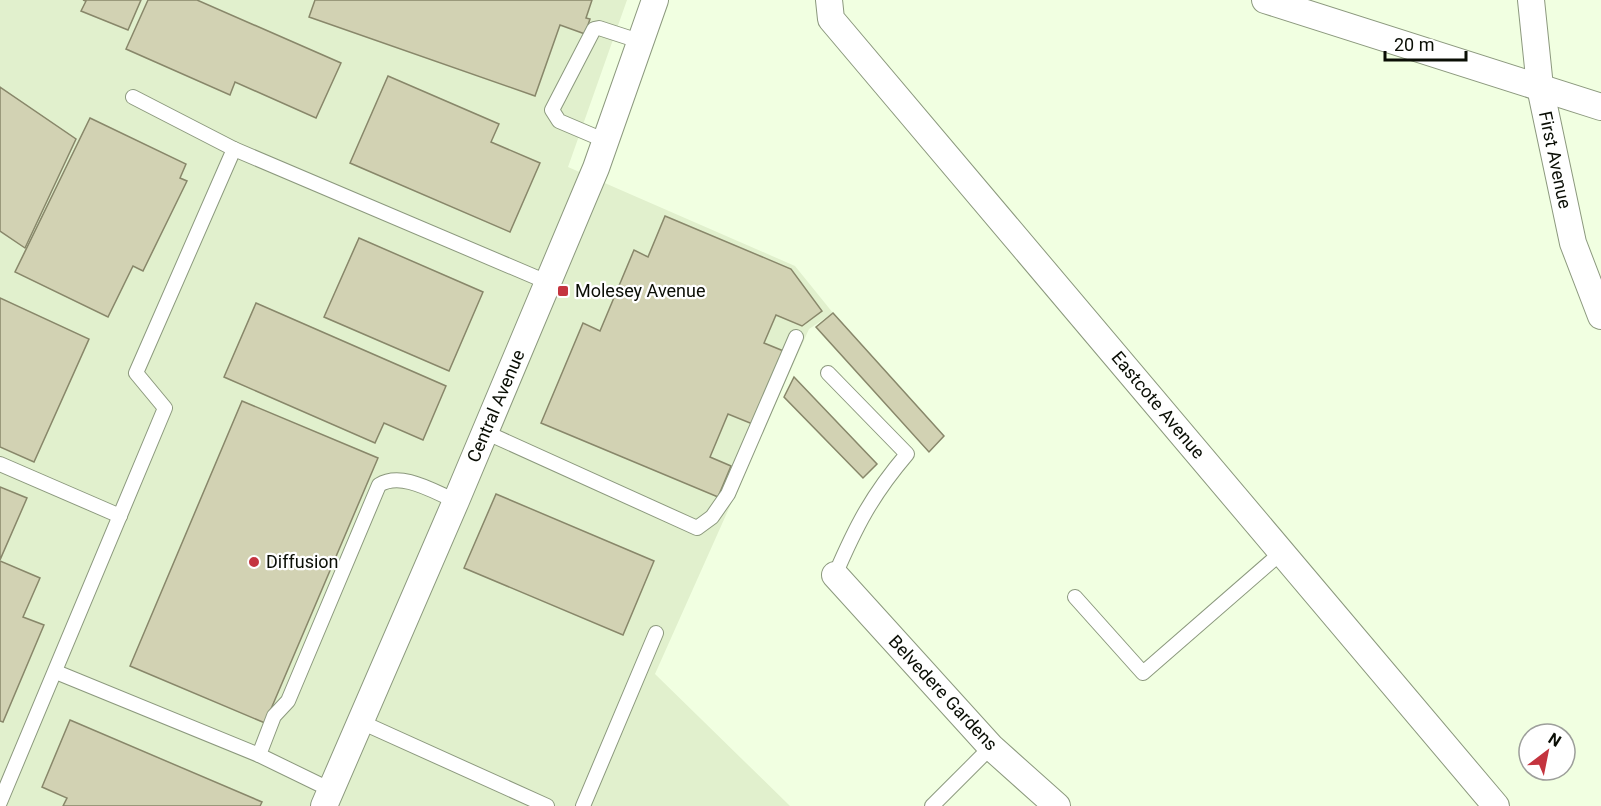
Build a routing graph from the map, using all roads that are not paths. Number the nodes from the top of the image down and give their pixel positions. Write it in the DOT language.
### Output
graph roads {
  1 [pos="656,0"];
  2 [pos="829,0"];
  3 [pos="1265,0"];
  4 [pos="1532,0"];
  5 [pos="642,42"];
  6 [pos="1540,87"];
  7 [pos="133,97"];
  8 [pos="1601,106"];
  9 [pos="606,141"];
  10 [pos="234,149"];
  11 [pos="547,282"];
  12 [pos="1601,316"];
  13 [pos="796,337"];
  14 [pos="828,373"];
  15 [pos="485,432"];
  16 [pos="0,464"];
  17 [pos="456,501"];
  18 [pos="120,516"];
  19 [pos="1282,552"];
  20 [pos="835,575"];
  21 [pos="1075,597"];
  22 [pos="656,633"];
  23 [pos="56,672"];
  24 [pos="361,722"];
  25 [pos="992,747"];
  26 [pos="258,755"];
  27 [pos="327,798"];
  28 [pos="0,802"];
  29 [pos="547,806"];
  30 [pos="583,806"];
  31 [pos="932,806"];
  32 [pos="1057,806"];
  33 [pos="1496,806"];
  1 -- 5 [label="street, Central Avenue"];
  2 -- 19 [label="street, Eastcote Avenue"];
  3 -- 6 [label="street"];
  4 -- 6 [label="street, First Avenue"];
  5 -- 9 [label="street, Central Avenue"];
  5 -- 9 [label="lane"];
  6 -- 8 [label="street"];
  6 -- 12 [label="street, First Avenue"];
  7 -- 10 [label="lane"];
  9 -- 11 [label="street, Central Avenue"];
  10 -- 11 [label="lane"];
  10 -- 18 [label="lane"];
  11 -- 15 [label="street, Central Avenue"];
  13 -- 15 [label="lane"];
  14 -- 20 [label="lane"];
  15 -- 17 [label="street, Central Avenue"];
  16 -- 18 [label="lane"];
  17 -- 24 [label="street, Central Avenue"];
  17 -- 26 [label="lane"];
  18 -- 23 [label="lane"];
  19 -- 21 [label="lane"];
  19 -- 33 [label="street, Eastcote Avenue"];
  20 -- 25 [label="street, Belvedere Gardens"];
  22 -- 30 [label="lane"];
  23 -- 26 [label="lane"];
  23 -- 28 [label="lane"];
  24 -- 27 [label="street, Central Avenue"];
  24 -- 29 [label="lane"];
  25 -- 31 [label="lane"];
  25 -- 32 [label="street, Belvedere Gardens"];
  26 -- 27 [label="lane"];
}
